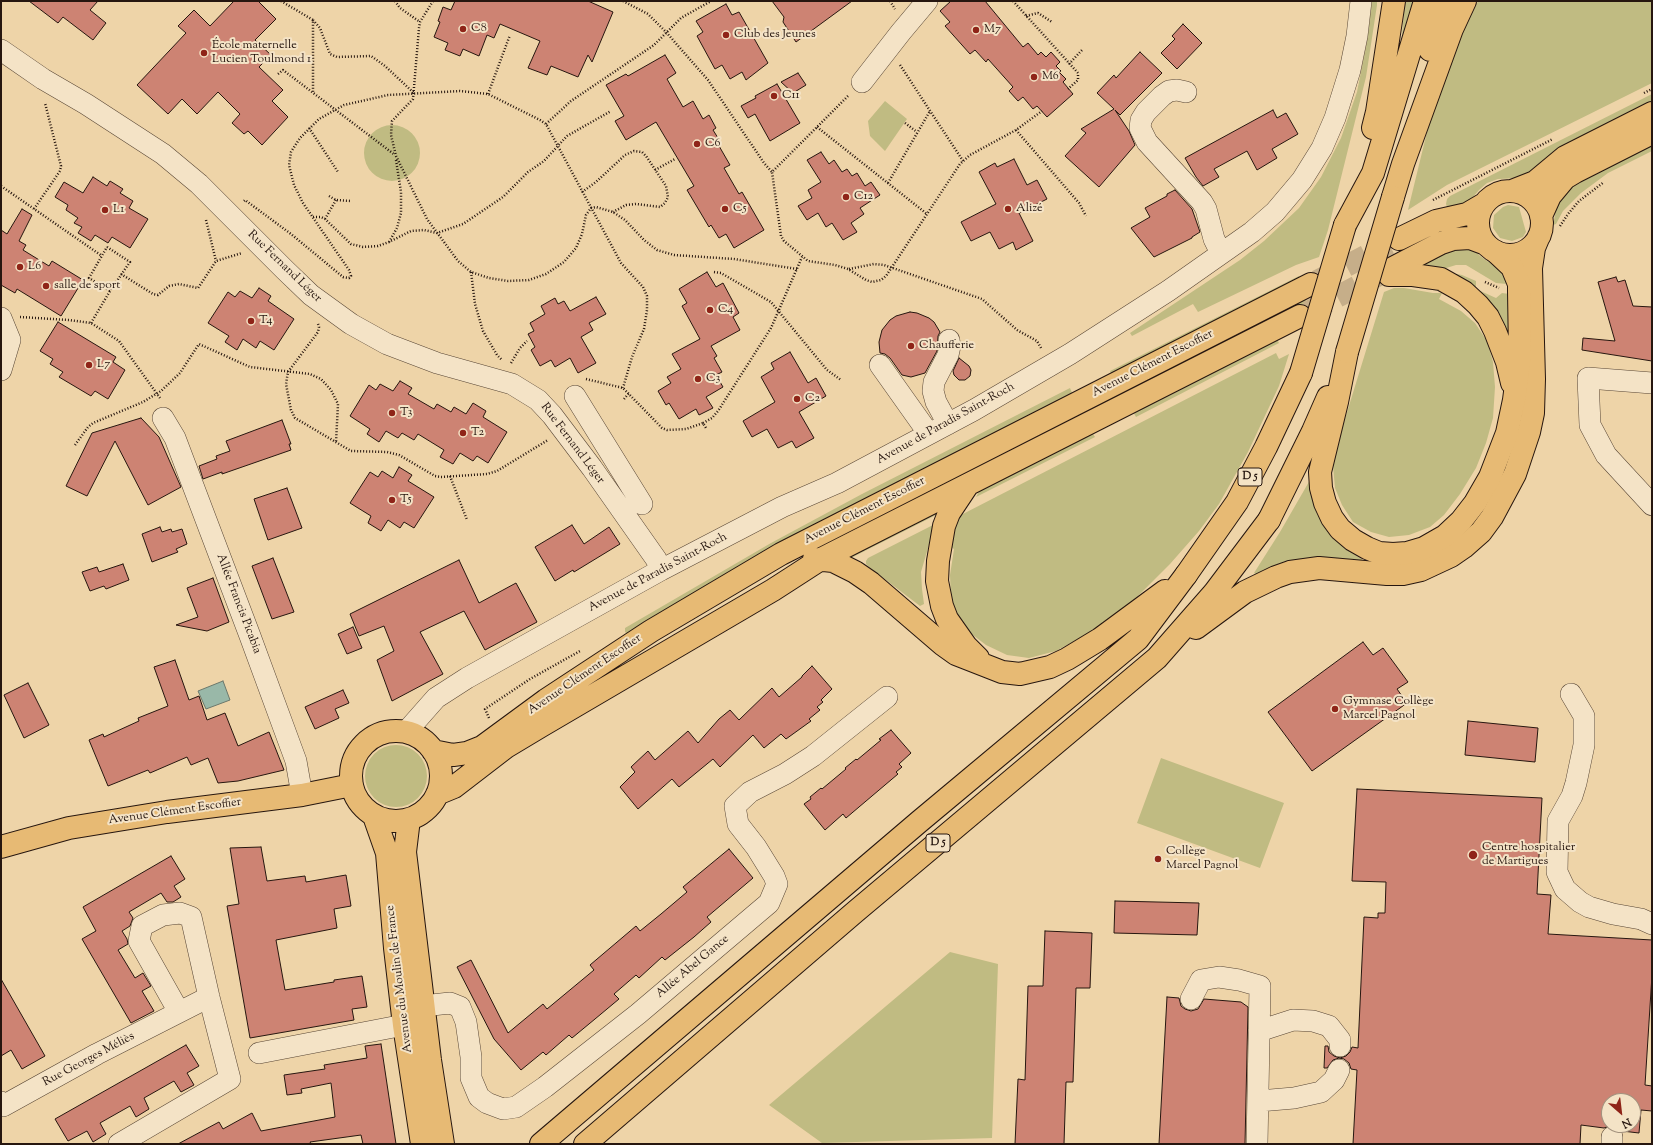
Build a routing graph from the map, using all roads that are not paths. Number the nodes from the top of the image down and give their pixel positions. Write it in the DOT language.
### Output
graph roads {
  1 [pos="927,1"];
  2 [pos="1361,1"];
  3 [pos="1394,1"];
  4 [pos="1425,1"];
  5 [pos="1444,1"];
  6 [pos="1465,1"];
  7 [pos="1,50"];
  8 [pos="862,82"];
  9 [pos="1186,92"];
  10 [pos="1652,113"];
  11 [pos="1652,133"];
  12 [pos="1403,164"];
  13 [pos="1512,191"];
  14 [pos="1484,204"];
  15 [pos="1345,225"];
  16 [pos="1546,227"];
  17 [pos="1400,239"];
  18 [pos="1491,248"];
  19 [pos="1221,253"];
  20 [pos="1311,284"];
  21 [pos="1300,316"];
  22 [pos="2,319"];
  23 [pos="949,340"];
  24 [pos="1347,352"];
  25 [pos="880,365"];
  26 [pos="1,370"];
  27 [pos="1652,383"];
  28 [pos="576,387"];
  29 [pos="1514,400"];
  30 [pos="163,418"];
  31 [pos="948,424"];
  32 [pos="929,434"];
  33 [pos="612,456"];
  34 [pos="587,461"];
  35 [pos="968,485"];
  36 [pos="642,504"];
  37 [pos="1652,505"];
  38 [pos="821,560"];
  39 [pos="661,570"];
  40 [pos="743,575"];
  41 [pos="1186,575"];
  42 [pos="1157,658"];
  43 [pos="986,666"];
  44 [pos="1571,694"];
  45 [pos="887,697"];
  46 [pos="406,732"];
  47 [pos="433,751"];
  48 [pos="352,786"];
  49 [pos="437,794"];
  50 [pos="302,795"];
  51 [pos="374,816"];
  52 [pos="409,819"];
  53 [pos="1,847"];
  54 [pos="1652,924"];
  55 [pos="209,997"];
  56 [pos="1191,999"];
  57 [pos="423,1006"];
  58 [pos="179,1012"];
  59 [pos="1259,1031"];
  60 [pos="392,1032"];
  61 [pos="1340,1046"];
  62 [pos="259,1053"];
  63 [pos="1339,1070"];
  64 [pos="1259,1101"];
  65 [pos="1,1102"];
  66 [pos="551,1140"];
  67 [pos="119,1144"];
  68 [pos="422,1144"];
  69 [pos="443,1144"];
  70 [pos="585,1144"];
  71 [pos="1257,1144"];
  1 -- 8 [label="street"];
  2 -- 19 [label="street, Avenue de Paradis Saint-Roch"];
  3 -- 15 [label="main road"];
  4 -- 15 [label="main road"];
  5 -- 12 [label="main road"];
  6 -- 12 [label="main road"];
  7 -- 34 [label="street, Rue Fernand Léger"];
  9 -- 19 [label="street"];
  10 -- 13 [label="main road"];
  11 -- 16 [label="main road"];
  12 -- 24 [label="main road, bridge"];
  13 -- 14 [label="main road"];
  13 -- 16 [label="main road"];
  14 -- 17 [label="main road"];
  14 -- 18 [label="main road"];
  15 -- 41 [label="main road, D 5, bridge"];
  16 -- 18 [label="main road"];
  16 -- 42 [label="main road"];
  18 -- 29 [label="main road"];
  18 -- 29 [label="main road"];
  19 -- 31 [label="street, Avenue de Paradis Saint-Roch"];
  20 -- 40 [label="main road, Avenue Clément Escoffier"];
  21 -- 35 [label="main road, Avenue Clément Escoffier"];
  22 -- 26 [label="street"];
  23 -- 31 [label="street"];
  24 -- 29 [label="main road"];
  24 -- 42 [label="main road, D 5"];
  25 -- 32 [label="street"];
  27 -- 37 [label="street"];
  28 -- 33 [label="street"];
  30 -- 50 [label="street, Allée Francis Picabia"];
  31 -- 32 [label="street, Avenue de Paradis Saint-Roch"];
  32 -- 39 [label="street, Avenue de Paradis Saint-Roch"];
  33 -- 34 [label="street"];
  33 -- 36 [label="street"];
  34 -- 39 [label="street, Rue Fernand Léger"];
  35 -- 38 [label="main road, Avenue Clément Escoffier"];
  35 -- 43 [label="main road"];
  38 -- 40 [label="main road"];
  38 -- 43 [label="main road"];
  38 -- 49 [label="main road, Avenue Clément Escoffier"];
  39 -- 46 [label="street, Avenue de Paradis Saint-Roch"];
  40 -- 47 [label="main road, Avenue Clément Escoffier"];
  41 -- 43 [label="main road"];
  41 -- 66 [label="main road, D 5"];
  42 -- 70 [label="main road, D 5"];
  44 -- 54 [label="street"];
  45 -- 57 [label="street, Allée Abel Gance"];
  46 -- 47 [label="main road"];
  46 -- 48 [label="main road"];
  47 -- 49 [label="main road"];
  48 -- 50 [label="main road, Avenue Clément Escoffier"];
  48 -- 51 [label="main road"];
  49 -- 52 [label="main road"];
  50 -- 53 [label="main road, Avenue Clément Escoffier"];
  51 -- 52 [label="main road"];
  51 -- 60 [label="main road, Avenue du Moulin de France"];
  52 -- 57 [label="main road, Avenue du Moulin de France"];
  55 -- 58 [label="street, Rue Georges Méliès"];
  55 -- 58 [label="street"];
  55 -- 67 [label="street"];
  56 -- 59 [label="street"];
  57 -- 69 [label="main road, Avenue du Moulin de France"];
  58 -- 65 [label="street, Rue Georges Méliès"];
  59 -- 61 [label="street"];
  59 -- 64 [label="street"];
  60 -- 62 [label="street"];
  60 -- 68 [label="main road, Avenue du Moulin de France"];
  63 -- 64 [label="street"];
  64 -- 71 [label="street"];
}
